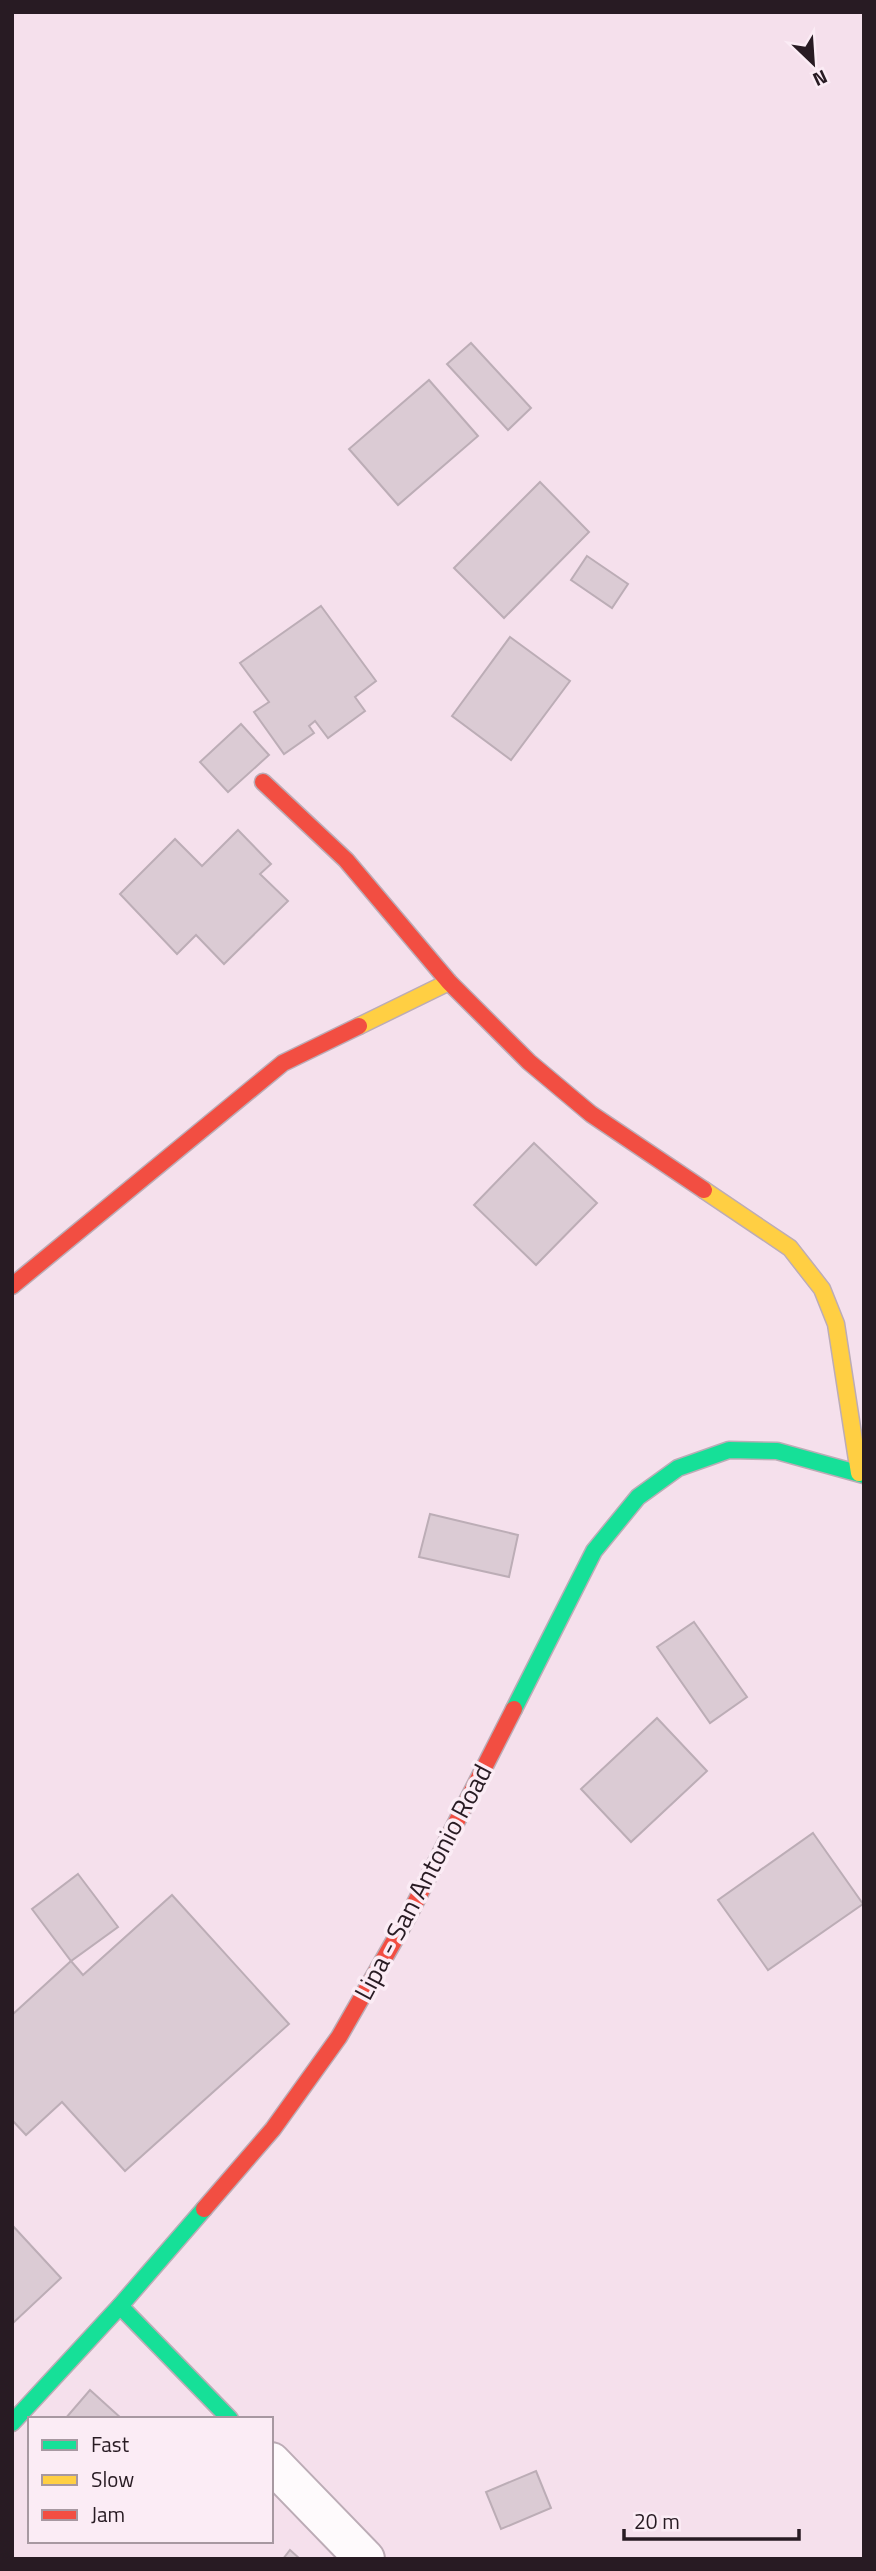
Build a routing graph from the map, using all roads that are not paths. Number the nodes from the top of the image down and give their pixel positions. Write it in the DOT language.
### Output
graph roads {
  1 [pos="263,782"];
  2 [pos="449,982"];
  3 [pos="12,1286"];
  4 [pos="861,1474"];
  5 [pos="120,2306"];
  6 [pos="228,2417"];
  7 [pos="12,2423"];
  8 [pos="273,2464"];
  9 [pos="365,2559"];
  1 -- 2 [label="street"];
  2 -- 3 [label="street"];
  2 -- 4 [label="street"];
  4 -- 5 [label="street, Lipa - San Antonio Road"];
  5 -- 6 [label="street"];
  5 -- 7 [label="street, Lipa - San Antonio Road"];
  8 -- 9 [label="street"];
}
